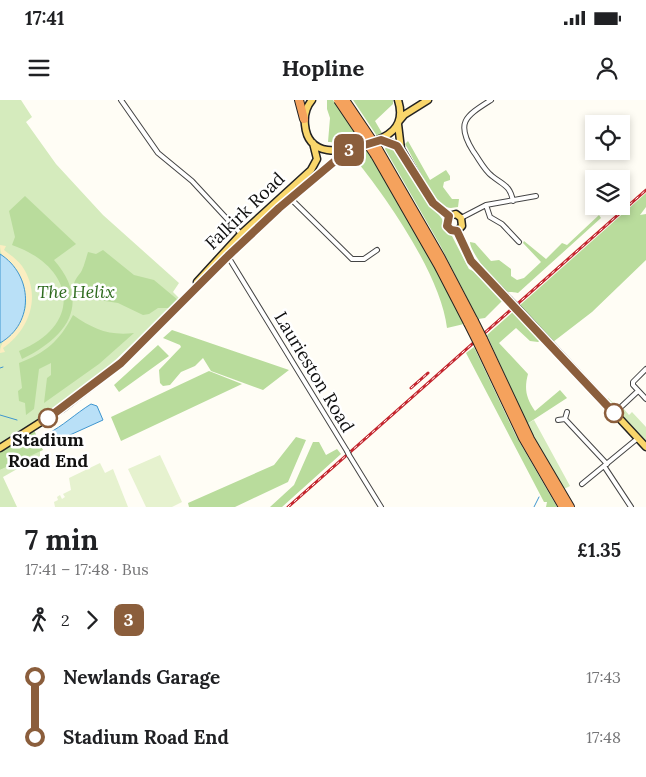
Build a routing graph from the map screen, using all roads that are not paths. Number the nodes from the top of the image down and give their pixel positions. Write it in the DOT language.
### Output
graph roads {
  1 [pos="121,100"];
  2 [pos="299,100"];
  3 [pos="312,100"];
  4 [pos="338,100"];
  5 [pos="346,100"];
  6 [pos="398,100"];
  7 [pos="428,100"];
  8 [pos="491,100"];
  9 [pos="304,119"];
  10 [pos="398,122"];
  11 [pos="381,140"];
  12 [pos="313,143"];
  13 [pos="401,149"];
  14 [pos="348,150"];
  15 [pos="376,152"];
  16 [pos="288,196"];
  17 [pos="536,196"];
  18 [pos="513,201"];
  19 [pos="486,205"];
  20 [pos="449,216"];
  21 [pos="461,218"];
  22 [pos="457,231"];
  23 [pos="240,234"];
  24 [pos="246,239"];
  25 [pos="519,242"];
  26 [pos="377,250"];
  27 [pos="226,254"];
  28 [pos="480,341"];
  29 [pos="646,369"];
  30 [pos="638,391"];
  31 [pos="646,399"];
  32 [pos="629,407"];
  33 [pos="567,412"];
  34 [pos="566,419"];
  35 [pos="558,420"];
  36 [pos="638,438"];
  37 [pos="646,447"];
  38 [pos="0,448"];
  39 [pos="605,465"];
  40 [pos="582,484"];
  41 [pos="381,507"];
  42 [pos="563,507"];
  43 [pos="570,507"];
  44 [pos="631,507"];
  1 -- 23 [label="street"];
  2 -- 9 [label="highway"];
  3 -- 9 [label="main road"];
  4 -- 15 [label="highway, bridge"];
  5 -- 15 [label="highway, bridge"];
  6 -- 10 [label="main road"];
  7 -- 10 [label="main road"];
  8 -- 18 [label="street"];
  9 -- 12 [label="main road"];
  10 -- 11 [label="main road"];
  10 -- 13 [label="main road"];
  11 -- 13 [label="main road"];
  11 -- 14 [label="main road"];
  12 -- 14 [label="main road"];
  12 -- 16 [label="main road, Falkirk Road"];
  13 -- 20 [label="main road"];
  14 -- 16 [label="main road, Falkirk Road"];
  15 -- 28 [label="highway, bridge"];
  16 -- 23 [label="main road, Falkirk Road"];
  16 -- 24 [label="main road, Falkirk Road"];
  16 -- 26 [label="street"];
  17 -- 18 [label="street"];
  18 -- 19 [label="street"];
  19 -- 21 [label="street"];
  19 -- 25 [label="street"];
  20 -- 21 [label="main road"];
  20 -- 22 [label="main road"];
  21 -- 22 [label="main road"];
  22 -- 36 [label="main road, bridge"];
  23 -- 24 [label="street"];
  23 -- 27 [label="main road, Falkirk Road"];
  24 -- 27 [label="main road, Falkirk Road"];
  27 -- 38 [label="main road, Falkirk Road"];
  27 -- 41 [label="street, Laurieston Road, bridge"];
  28 -- 42 [label="highway"];
  28 -- 43 [label="highway"];
  29 -- 30 [label="street"];
  30 -- 31 [label="street"];
  30 -- 32 [label="street"];
  33 -- 34 [label="street"];
  34 -- 35 [label="street"];
  34 -- 39 [label="street"];
  36 -- 37 [label="main road"];
  36 -- 39 [label="street"];
  39 -- 40 [label="street"];
  39 -- 44 [label="street"];
}
